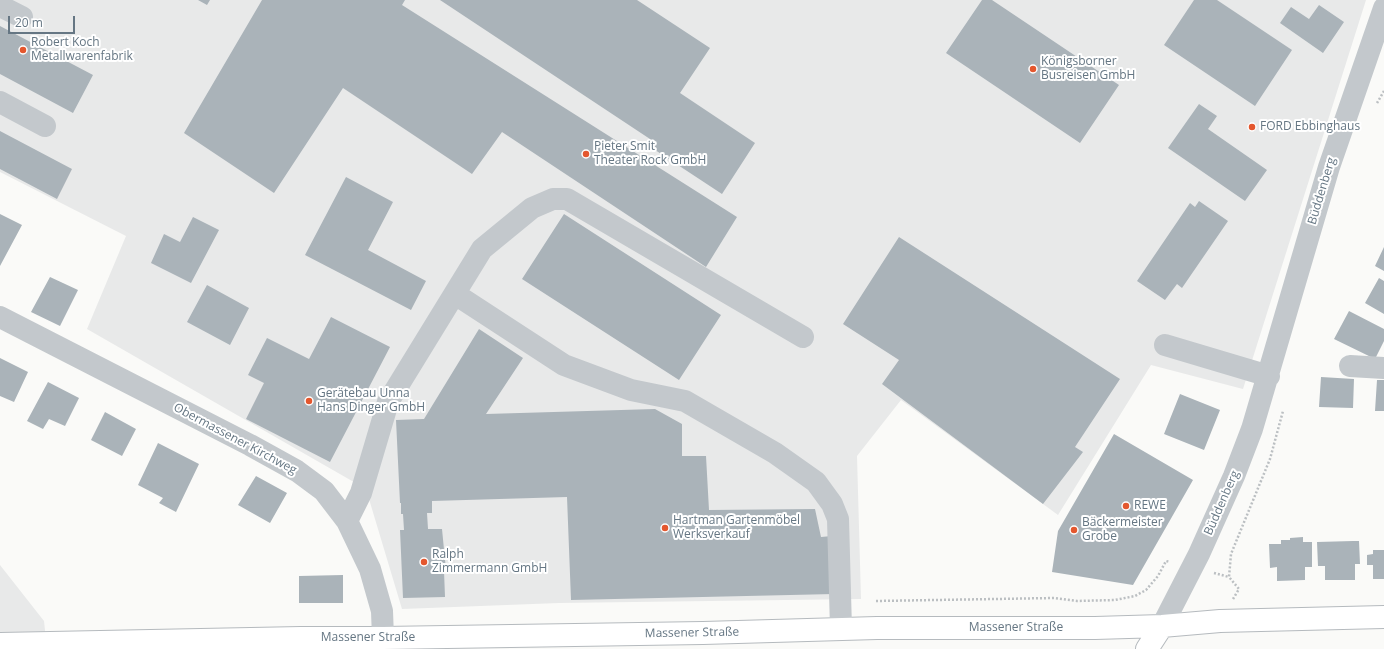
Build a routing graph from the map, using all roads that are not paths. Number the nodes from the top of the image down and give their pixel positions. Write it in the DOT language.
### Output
graph roads {
  1 [pos="0,6"];
  2 [pos="1384,8"];
  3 [pos="22,18"];
  4 [pos="0,102"];
  5 [pos="45,126"];
  6 [pos="455,294"];
  7 [pos="0,317"];
  8 [pos="803,337"];
  9 [pos="1165,345"];
  10 [pos="1350,366"];
  11 [pos="1384,368"];
  12 [pos="1269,376"];
  13 [pos="347,521"];
  14 [pos="1384,617"];
  15 [pos="1162,626"];
  16 [pos="841,629"];
  17 [pos="383,638"];
  18 [pos="0,644"];
  19 [pos="215,644"];
  20 [pos="345,644"];
  21 [pos="1147,649"];
  1 -- 3 [label="street"];
  2 -- 12 [label="street, Büddenberg"];
  4 -- 5 [label="street"];
  6 -- 8 [label="street"];
  6 -- 13 [label="street"];
  6 -- 16 [label="street"];
  7 -- 13 [label="street, Obermassener Kirchweg"];
  9 -- 12 [label="street"];
  10 -- 11 [label="street"];
  12 -- 15 [label="street, Büddenberg"];
  13 -- 17 [label="street, Obermassener Kirchweg"];
  14 -- 15 [label="main road, Massener Straße"];
  15 -- 16 [label="main road, Massener Straße"];
  15 -- 21 [label="main road"];
  16 -- 17 [label="main road, Massener Straße"];
  17 -- 20 [label="main road, Massener Straße"];
  18 -- 19 [label="main road, Massener Straße"];
  19 -- 20 [label="main road, Massener Straße"];
}
